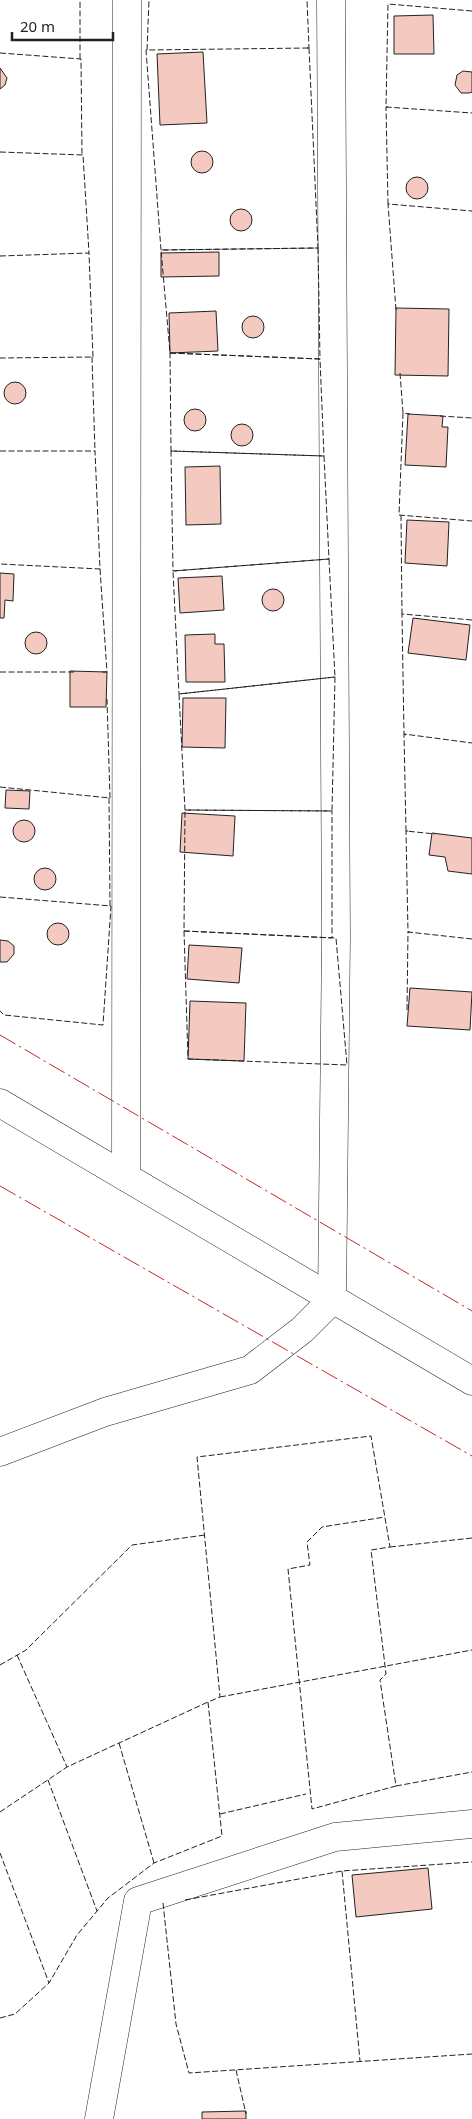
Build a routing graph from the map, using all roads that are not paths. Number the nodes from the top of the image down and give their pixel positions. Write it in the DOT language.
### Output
graph roads {
  1 [pos="126,0"];
  2 [pos="331,0"];
  3 [pos="0,1103"];
  4 [pos="126,1178"];
  5 [pos="332,1300"];
  6 [pos="472,1381"];
  7 [pos="0,1452"];
  8 [pos="472,1824"];
  9 [pos="98,2119"];
  1 -- 4 [label="street"];
  2 -- 5 [label="street"];
  3 -- 4 [label="street"];
  4 -- 5 [label="street"];
  5 -- 6 [label="street"];
  5 -- 7 [label="street"];
  8 -- 9 [label="street"];
}
